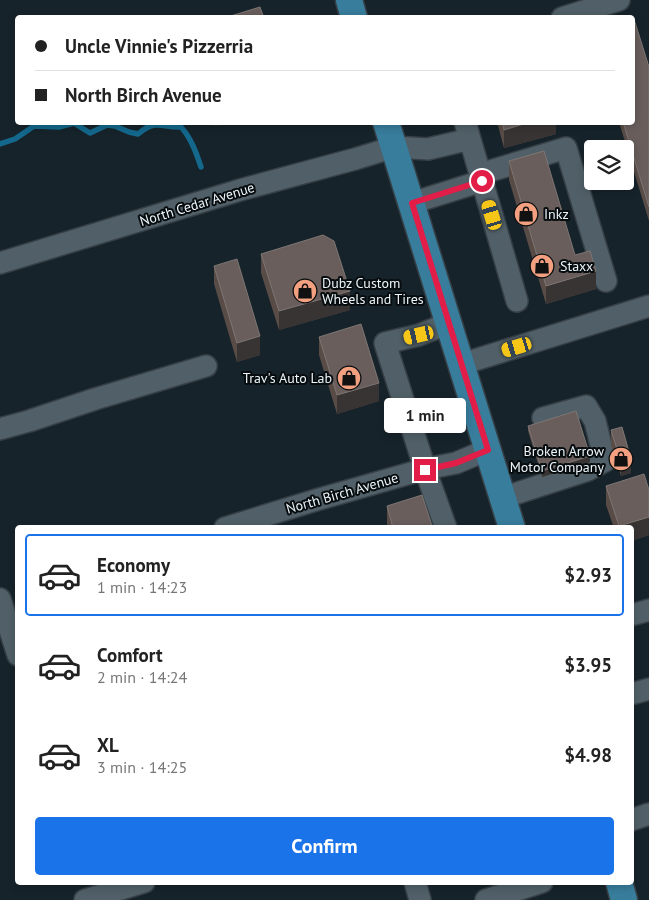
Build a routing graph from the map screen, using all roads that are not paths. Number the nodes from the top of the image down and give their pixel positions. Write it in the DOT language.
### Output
graph roads {
  1 [pos="349,0"];
  2 [pos="619,0"];
  3 [pos="353,15"];
  4 [pos="572,15"];
  5 [pos="387,125"];
  6 [pos="467,131"];
  7 [pos="394,147"];
  8 [pos="481,178"];
  9 [pos="412,203"];
  10 [pos="0,264"];
  11 [pos="606,281"];
  12 [pos="517,301"];
  13 [pos="649,306"];
  14 [pos="449,323"];
  15 [pos="462,364"];
  16 [pos="206,366"];
  17 [pos="543,418"];
  18 [pos="0,429"];
  19 [pos="488,450"];
  20 [pos="425,470"];
  21 [pos="502,498"];
  22 [pos="235,525"];
  23 [pos="445,525"];
  24 [pos="511,525"];
  25 [pos="15,591"];
  26 [pos="0,597"];
  27 [pos="649,610"];
  28 [pos="634,615"];
  29 [pos="15,645"];
  30 [pos="649,689"];
  31 [pos="634,693"];
  32 [pos="649,814"];
  33 [pos="634,819"];
  34 [pos="132,885"];
  35 [pos="415,885"];
  36 [pos="620,885"];
  37 [pos="534,888"];
  38 [pos="91,895"];
  39 [pos="420,900"];
  40 [pos="486,900"];
  41 [pos="624,900"];
  1 -- 3 [label="main road"];
  2 -- 4 [label="street"];
  5 -- 7 [label="main road"];
  6 -- 7 [label="street"];
  6 -- 8 [label="street"];
  7 -- 9 [label="main road"];
  7 -- 10 [label="street, North Cedar Avenue"];
  8 -- 9 [label="street"];
  8 -- 11 [label="street"];
  8 -- 12 [label="street"];
  9 -- 14 [label="main road"];
  13 -- 15 [label="street"];
  14 -- 15 [label="main road"];
  14 -- 20 [label="street"];
  15 -- 19 [label="main road"];
  16 -- 18 [label="street"];
  17 -- 21 [label="street"];
  19 -- 20 [label="street, North Birch Avenue"];
  19 -- 21 [label="main road"];
  20 -- 22 [label="street, North Birch Avenue"];
  20 -- 23 [label="street"];
  21 -- 24 [label="main road"];
  25 -- 26 [label="street"];
  26 -- 29 [label="street"];
  27 -- 28 [label="street"];
  30 -- 31 [label="street"];
  32 -- 33 [label="street"];
  34 -- 38 [label="street"];
  35 -- 39 [label="street"];
  36 -- 41 [label="main road"];
  37 -- 40 [label="street"];
}
